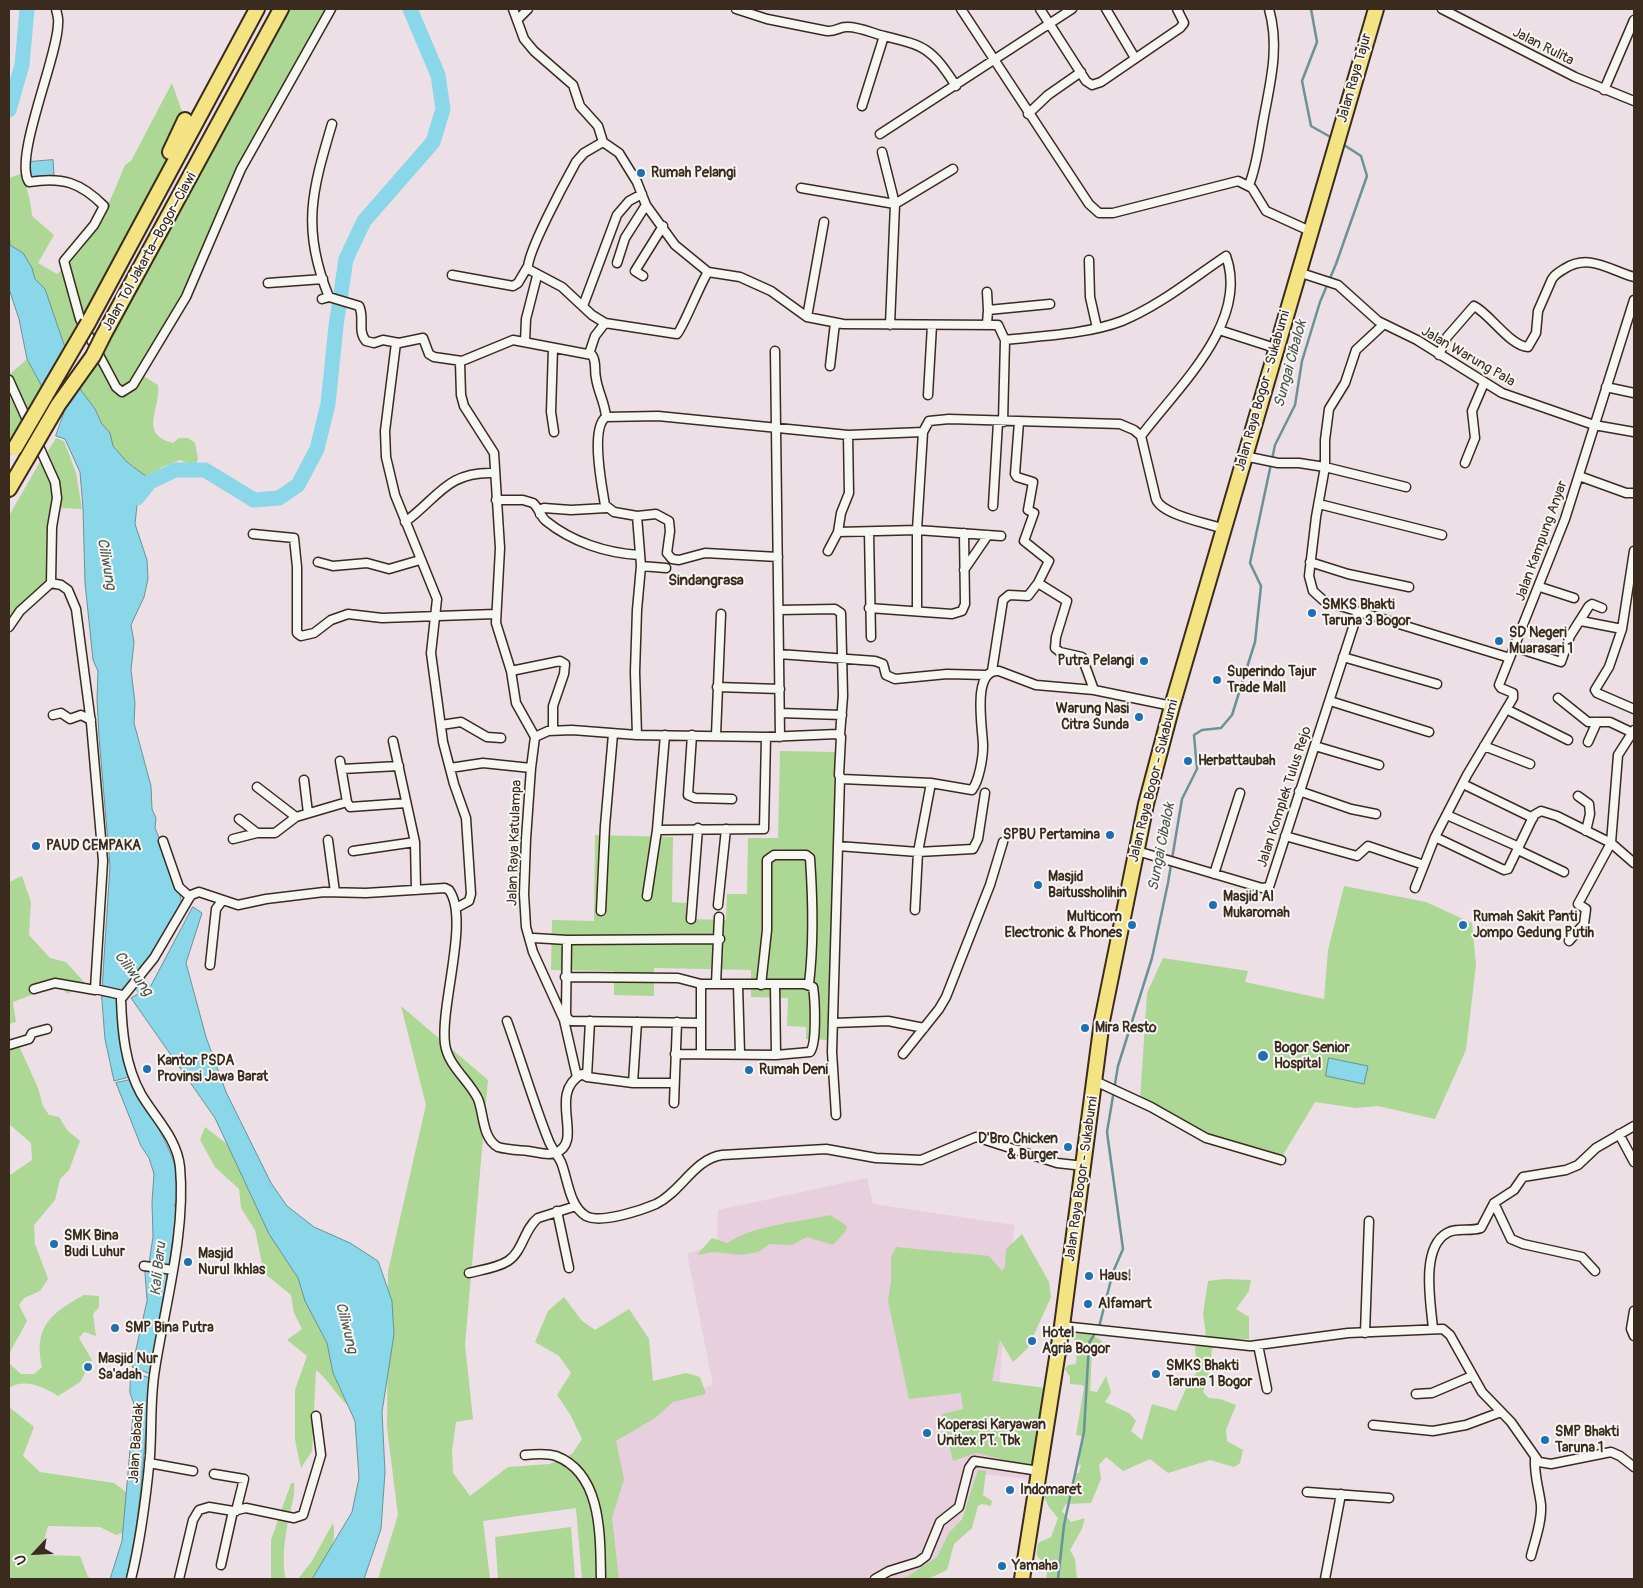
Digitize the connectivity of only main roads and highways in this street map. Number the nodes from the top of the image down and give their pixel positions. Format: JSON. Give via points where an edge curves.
{"nodes":[{"id":1,"x":257,"y":9,"type":"edge"},
{"id":2,"x":281,"y":9,"type":"edge"},
{"id":3,"x":1376,"y":9,"type":"edge"},
{"id":4,"x":185,"y":120,"type":"dead end"},
{"id":5,"x":1335,"y":147,"type":"joint"},
{"id":6,"x":125,"y":253,"type":"junction"},
{"id":7,"x":12,"y":453,"type":"edge"},
{"id":8,"x":9,"y":489,"type":"edge"},
{"id":9,"x":1022,"y":1579,"type":"edge"}],
"edges":[{"from":1,"to":6,"type":"highway","name":"Jalan Tol Jakarta–Bogor–Ciawi"},
{"from":2,"to":8,"type":"highway","name":"Jalan Tol Jakarta–Bogor–Ciawi","bridge":true,"via":[[93,356],[58,405]]},
{"from":3,"to":5,"type":"highway","name":"Jalan Raya Tajur"},
{"from":4,"to":6,"type":"highway","via":[[129,237]]},
{"from":5,"to":9,"type":"highway","name":"Jalan Raya Bogor - Sukabumi","via":[[1172,706],[1136,851],[1102,1021],[1062,1326]]},
{"from":6,"to":7,"type":"highway","name":"Jalan Tol Jakarta–Bogor–Ciawi","bridge":true}]}
